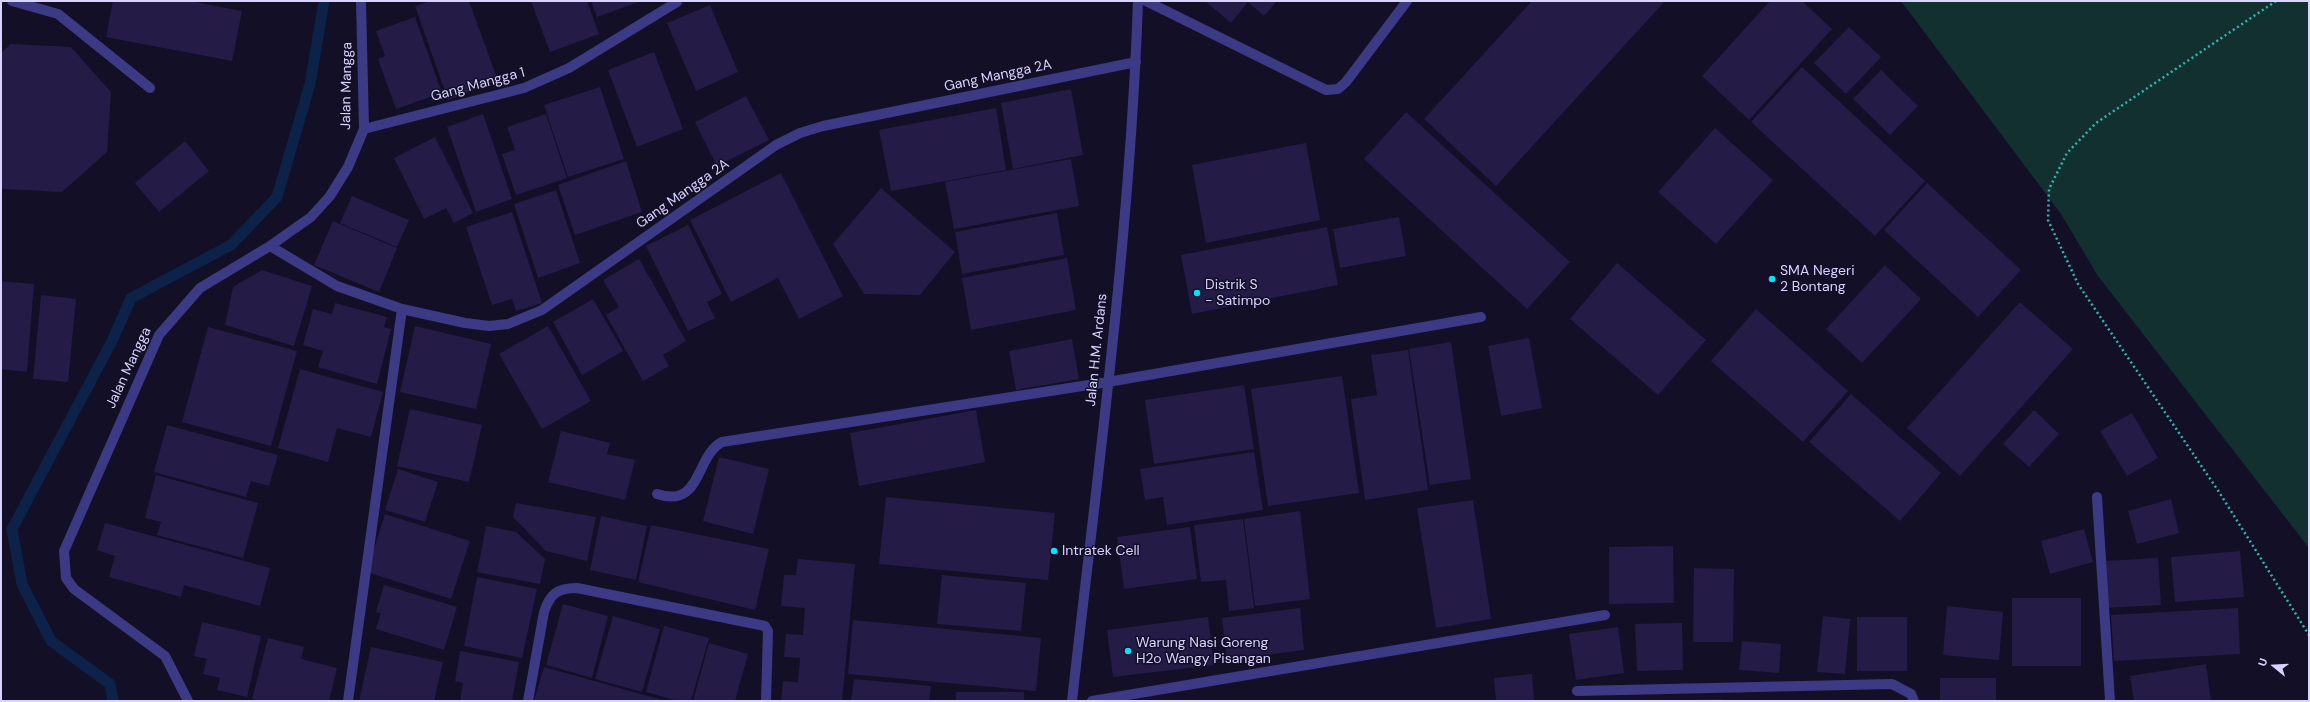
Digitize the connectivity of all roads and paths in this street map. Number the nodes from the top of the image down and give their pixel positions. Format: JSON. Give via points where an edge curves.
{"nodes":[{"id":1,"x":12,"y":1,"type":"edge"},
{"id":2,"x":361,"y":1,"type":"edge"},
{"id":3,"x":1138,"y":1,"type":"edge"},
{"id":4,"x":1146,"y":1,"type":"edge"},
{"id":5,"x":1407,"y":1,"type":"edge"},
{"id":6,"x":2276,"y":1,"type":"edge"},
{"id":7,"x":676,"y":2,"type":"dead end"},
{"id":8,"x":1136,"y":62,"type":"junction"},
{"id":9,"x":150,"y":88,"type":"dead end"},
{"id":10,"x":364,"y":129,"type":"junction"},
{"id":11,"x":270,"y":246,"type":"junction"},
{"id":12,"x":402,"y":309,"type":"junction"},
{"id":13,"x":1481,"y":317,"type":"dead end"},
{"id":14,"x":1108,"y":382,"type":"junction"},
{"id":15,"x":657,"y":494,"type":"dead end"},
{"id":16,"x":2097,"y":497,"type":"dead end"},
{"id":17,"x":1605,"y":615,"type":"dead end"},
{"id":18,"x":2309,"y":636,"type":"edge"},
{"id":19,"x":1577,"y":691,"type":"dead end"},
{"id":20,"x":188,"y":701,"type":"edge"},
{"id":21,"x":348,"y":701,"type":"edge"},
{"id":22,"x":528,"y":701,"type":"edge"},
{"id":23,"x":766,"y":701,"type":"edge"},
{"id":24,"x":1072,"y":701,"type":"edge"},
{"id":25,"x":1092,"y":701,"type":"edge"},
{"id":26,"x":1914,"y":701,"type":"edge"},
{"id":27,"x":2110,"y":701,"type":"edge"}],
"edges":[{"from":1,"to":9,"type":"street","via":[[58,14]]},
{"from":2,"to":10,"type":"street","name":"Jalan Mangga"},
{"from":3,"to":8,"type":"street","name":"Jalan H.M. Ardans"},
{"from":4,"to":5,"type":"street","via":[[1326,90],[1338,89],[1346,82]]},
{"from":6,"to":18,"type":"path","via":[[2096,123],[2067,153],[2049,189],[2048,220],[2078,284],[2219,492]]},
{"from":7,"to":10,"type":"street","name":"Gang Mangga 1","via":[[569,68],[524,88]]},
{"from":8,"to":12,"type":"street","name":"Gang Mangga 2A","via":[[823,126],[800,133],[776,146],[542,310],[526,318],[489,326]]},
{"from":8,"to":14,"type":"street","name":"Jalan H.M. Ardans","via":[[1128,181]]},
{"from":10,"to":11,"type":"street","name":"Jalan Mangga","via":[[348,167],[330,196],[312,216]]},
{"from":11,"to":12,"type":"street","name":"Gang Mangga 2A","via":[[337,286]]},
{"from":11,"to":20,"type":"street","name":"Jalan Mangga","via":[[200,288],[159,335],[64,551],[66,578],[74,589],[165,656]]},
{"from":12,"to":21,"type":"street"},
{"from":13,"to":14,"type":"street"},
{"from":14,"to":15,"type":"street","via":[[722,442],[710,452],[689,490],[677,496]]},
{"from":14,"to":24,"type":"street","name":"Jalan H.M. Ardans"},
{"from":16,"to":27,"type":"street"},
{"from":17,"to":25,"type":"street"},
{"from":19,"to":26,"type":"street","via":[[1892,684],[1911,694]]},
{"from":22,"to":23,"type":"street","via":[[548,599],[563,588],[577,588],[765,626],[768,631]]}]}
